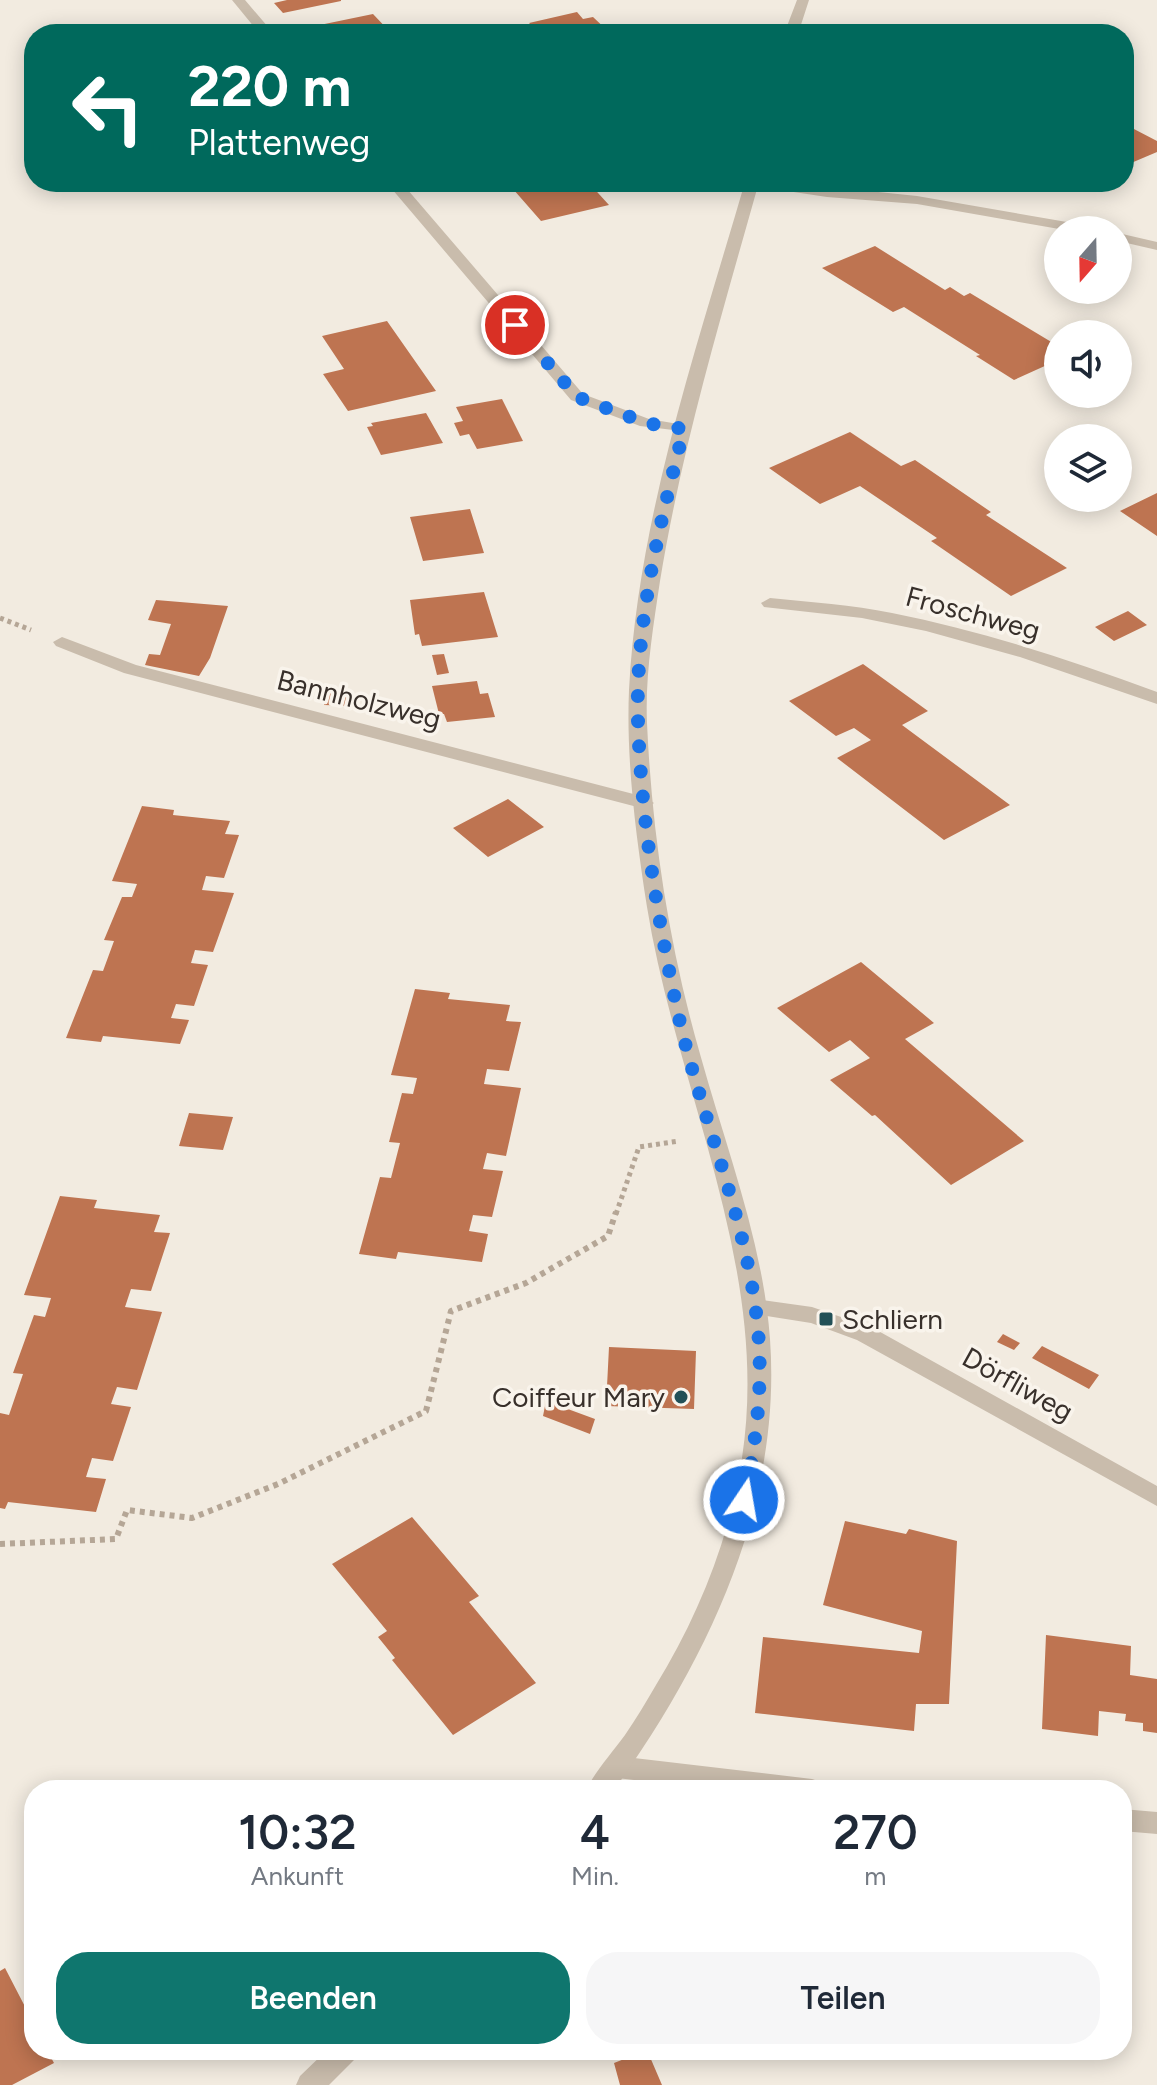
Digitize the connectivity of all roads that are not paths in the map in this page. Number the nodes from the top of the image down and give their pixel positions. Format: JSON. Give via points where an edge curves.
{"nodes":[{"id":1,"x":238,"y":0,"type":"edge"},
{"id":2,"x":803,"y":0,"type":"edge"},
{"id":3,"x":258,"y":24,"type":"edge"},
{"id":4,"x":795,"y":24,"type":"edge"},
{"id":5,"x":402,"y":192,"type":"edge"},
{"id":6,"x":750,"y":192,"type":"edge"},
{"id":7,"x":820,"y":192,"type":"edge"},
{"id":8,"x":1044,"y":222,"type":"edge"},
{"id":9,"x":1132,"y":240,"type":"edge"},
{"id":10,"x":1157,"y":246,"type":"edge"},
{"id":11,"x":684,"y":429,"type":"junction"},
{"id":12,"x":770,"y":603,"type":"dead end"},
{"id":13,"x":62,"y":642,"type":"dead end"},
{"id":14,"x":1157,"y":698,"type":"edge"},
{"id":15,"x":645,"y":803,"type":"junction"},
{"id":16,"x":755,"y":1307,"type":"junction"},
{"id":17,"x":1157,"y":1497,"type":"edge"},
{"id":18,"x":617,"y":1767,"type":"junction"},
{"id":19,"x":607,"y":1780,"type":"edge"},
{"id":20,"x":727,"y":1780,"type":"edge"},
{"id":21,"x":1132,"y":1821,"type":"edge"},
{"id":22,"x":1157,"y":1823,"type":"edge"},
{"id":23,"x":336,"y":2060,"type":"edge"},
{"id":24,"x":310,"y":2085,"type":"edge"}],
"edges":[{"from":1,"to":3,"type":"street"},
{"from":2,"to":4,"type":"street"},
{"from":5,"to":11,"type":"street","via":[[577,397],[646,423]]},
{"from":6,"to":11,"type":"street"},
{"from":7,"to":8,"type":"street","via":[[917,200]]},
{"from":9,"to":10,"type":"street"},
{"from":11,"to":15,"type":"street","via":[[658,530],[641,652],[638,720]]},
{"from":12,"to":14,"type":"street","name":"Froschweg","via":[[892,618],[1085,671]]},
{"from":13,"to":15,"type":"street","name":"Bannholzweg","via":[[130,669]]},
{"from":15,"to":16,"type":"street","via":[[655,895],[678,1012]]},
{"from":16,"to":17,"type":"street","name":"Dörfliweg","via":[[812,1315],[865,1334]]},
{"from":16,"to":18,"type":"street","via":[[760,1385],[756,1444],[738,1528],[707,1611],[655,1711]]},
{"from":18,"to":19,"type":"street"},
{"from":18,"to":20,"type":"street"},
{"from":21,"to":22,"type":"street"},
{"from":23,"to":24,"type":"street"}]}
